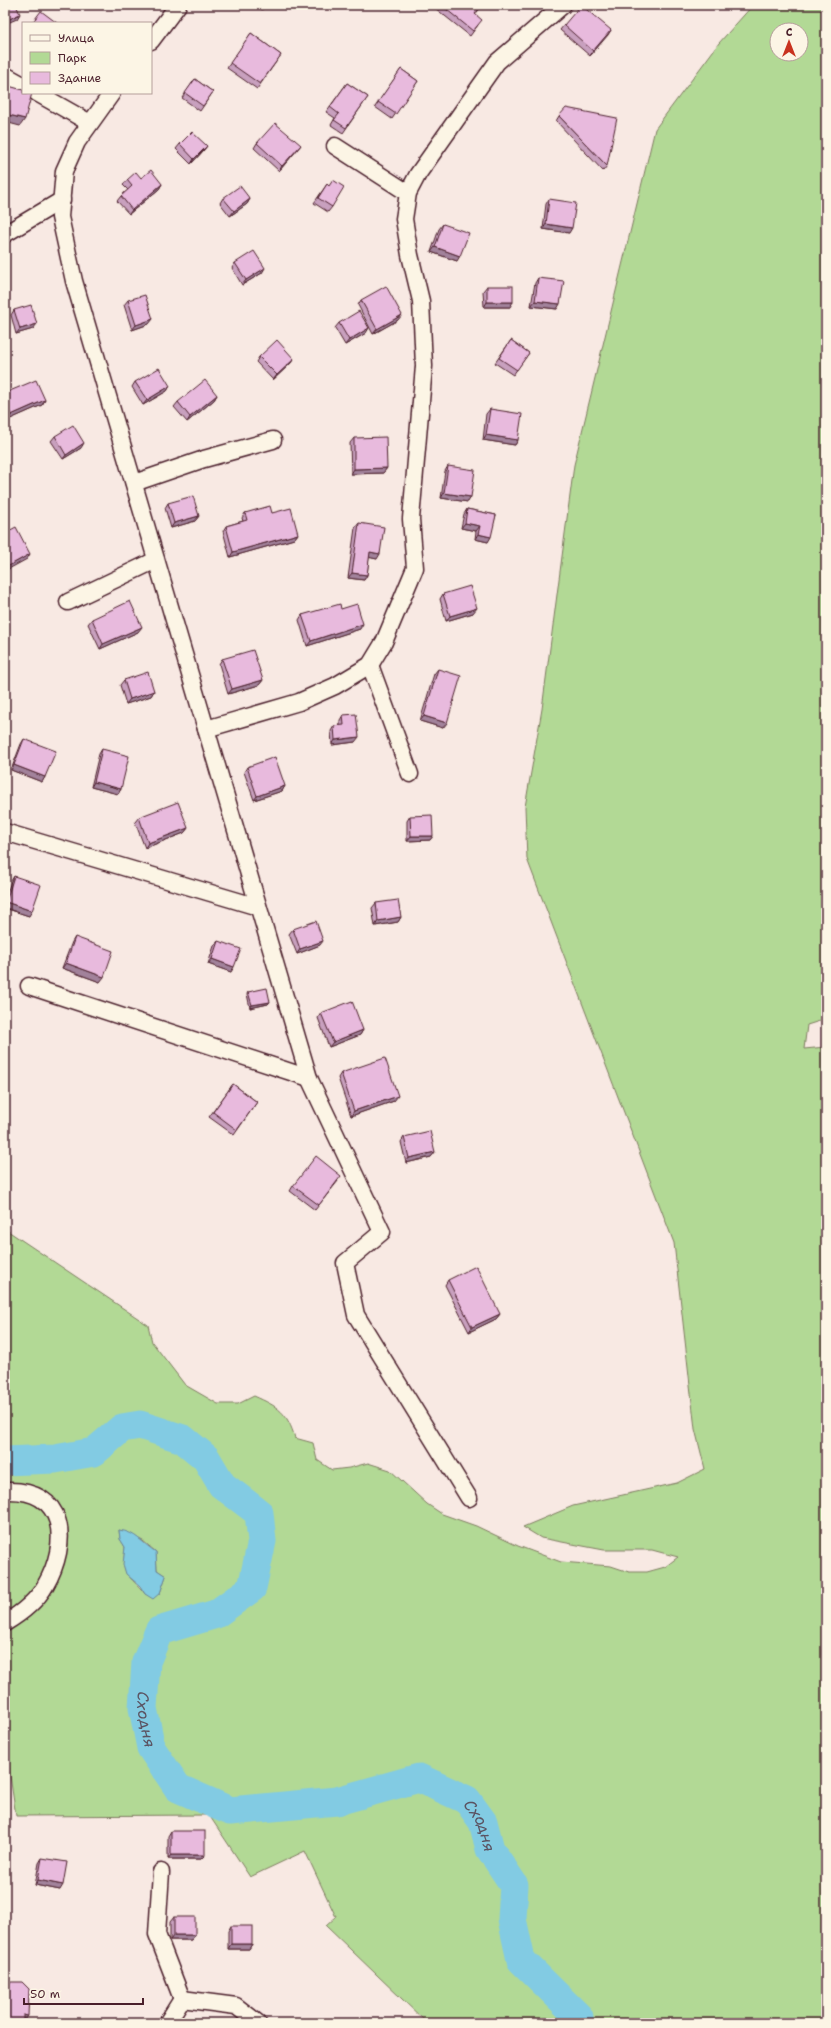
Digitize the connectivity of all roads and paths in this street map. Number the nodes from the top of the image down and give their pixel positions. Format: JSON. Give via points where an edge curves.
{"nodes":[{"id":1,"x":178,"y":5,"type":"edge"},
{"id":2,"x":563,"y":5,"type":"edge"},
{"id":3,"x":152,"y":40,"type":"edge"},
{"id":4,"x":5,"y":75,"type":"edge"},
{"id":5,"x":22,"y":84,"type":"edge"},
{"id":6,"x":39,"y":94,"type":"edge"},
{"id":7,"x":111,"y":94,"type":"edge"},
{"id":8,"x":90,"y":123,"type":"junction"},
{"id":9,"x":335,"y":146,"type":"dead end"},
{"id":10,"x":408,"y":193,"type":"junction"},
{"id":11,"x":62,"y":200,"type":"junction"},
{"id":12,"x":5,"y":234,"type":"edge"},
{"id":13,"x":273,"y":440,"type":"dead end"},
{"id":14,"x":134,"y":483,"type":"junction"},
{"id":15,"x":156,"y":560,"type":"junction"},
{"id":16,"x":68,"y":602,"type":"dead end"},
{"id":17,"x":370,"y":665,"type":"junction"},
{"id":18,"x":206,"y":729,"type":"junction"},
{"id":19,"x":410,"y":774,"type":"dead end"},
{"id":20,"x":5,"y":832,"type":"edge"},
{"id":21,"x":258,"y":906,"type":"junction"},
{"id":22,"x":29,"y":986,"type":"dead end"},
{"id":23,"x":309,"y":1078,"type":"junction"},
{"id":24,"x":5,"y":1491,"type":"edge"},
{"id":25,"x":469,"y":1498,"type":"dead end"},
{"id":26,"x":5,"y":1623,"type":"edge"},
{"id":27,"x":161,"y":1872,"type":"dead end"},
{"id":28,"x":182,"y":1999,"type":"junction"},
{"id":29,"x":166,"y":2023,"type":"edge"},
{"id":30,"x":258,"y":2023,"type":"edge"}],
"edges":[{"from":1,"to":3,"type":"street"},
{"from":2,"to":10,"type":"street","via":[[497,62],[418,174]]},
{"from":4,"to":5,"type":"street"},
{"from":6,"to":8,"type":"street"},
{"from":7,"to":8,"type":"street"},
{"from":8,"to":11,"type":"street","via":[[77,142],[64,171]]},
{"from":9,"to":10,"type":"street"},
{"from":10,"to":17,"type":"street","via":[[404,219],[422,301],[424,366],[411,519],[415,568],[384,642]]},
{"from":11,"to":12,"type":"street"},
{"from":11,"to":14,"type":"street","via":[[60,217],[74,281]]},
{"from":13,"to":14,"type":"street","via":[[204,459]]},
{"from":14,"to":15,"type":"street"},
{"from":15,"to":16,"type":"street"},
{"from":15,"to":18,"type":"street"},
{"from":17,"to":18,"type":"street","via":[[335,686],[299,702]]},
{"from":17,"to":19,"type":"street"},
{"from":18,"to":21,"type":"street"},
{"from":20,"to":21,"type":"street"},
{"from":21,"to":23,"type":"street"},
{"from":22,"to":23,"type":"street"},
{"from":23,"to":25,"type":"street","via":[[382,1232],[345,1263],[356,1315]]},
{"from":24,"to":26,"type":"street","via":[[31,1493],[47,1501],[57,1517],[61,1536],[56,1562],[45,1587],[25,1610]]},
{"from":27,"to":28,"type":"street","via":[[157,1934]]},
{"from":28,"to":29,"type":"street"},
{"from":28,"to":30,"type":"street","via":[[236,2006]]}]}
